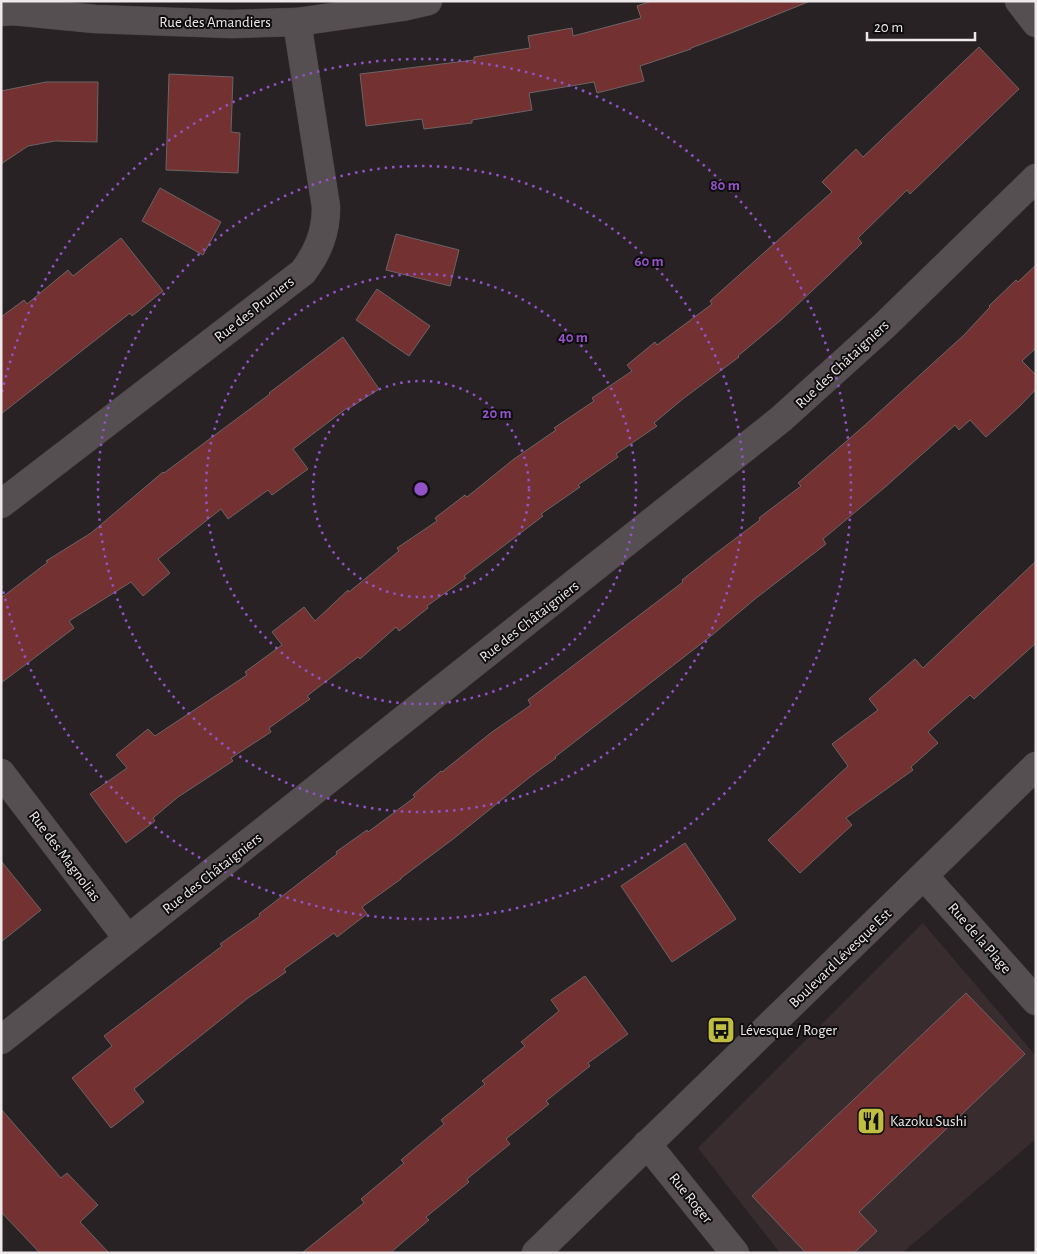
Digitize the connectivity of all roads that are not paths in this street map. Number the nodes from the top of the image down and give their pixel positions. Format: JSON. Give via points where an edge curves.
{"nodes":[{"id":1,"x":428,"y":1,"type":"edge"},
{"id":2,"x":1019,"y":1,"type":"edge"},
{"id":3,"x":1,"y":12,"type":"edge"},
{"id":4,"x":298,"y":22,"type":"junction"},
{"id":5,"x":1036,"y":23,"type":"edge"},
{"id":6,"x":1036,"y":178,"type":"edge"},
{"id":7,"x":1,"y":504,"type":"edge"},
{"id":8,"x":1036,"y":766,"type":"edge"},
{"id":9,"x":1,"y":773,"type":"edge"},
{"id":10,"x":924,"y":876,"type":"junction"},
{"id":11,"x":128,"y":940,"type":"junction"},
{"id":12,"x":1036,"y":1001,"type":"edge"},
{"id":13,"x":1,"y":1040,"type":"edge"},
{"id":14,"x":647,"y":1144,"type":"junction"},
{"id":15,"x":536,"y":1253,"type":"edge"},
{"id":16,"x":735,"y":1253,"type":"edge"}],
"edges":[{"from":1,"to":4,"type":"street","name":"Rue des Amandiers"},
{"from":2,"to":5,"type":"street"},
{"from":3,"to":4,"type":"street","name":"Rue des Amandiers","via":[[162,22]]},
{"from":4,"to":7,"type":"street","name":"Rue des Pruniers","via":[[326,208],[323,236],[311,261],[302,272]]},
{"from":6,"to":11,"type":"street","name":"Rue des Châtaigniers","via":[[885,325],[782,419]]},
{"from":8,"to":10,"type":"street","name":"Boulevard Lévesque Est"},
{"from":9,"to":11,"type":"street","name":"Rue des Magnolias"},
{"from":10,"to":12,"type":"street","name":"Rue de la Plage"},
{"from":10,"to":14,"type":"street","name":"Boulevard Lévesque Est"},
{"from":11,"to":13,"type":"street","name":"Rue des Châtaigniers"},
{"from":14,"to":15,"type":"street","name":"Boulevard Lévesque Est"},
{"from":14,"to":16,"type":"street","name":"Rue Roger"}]}
